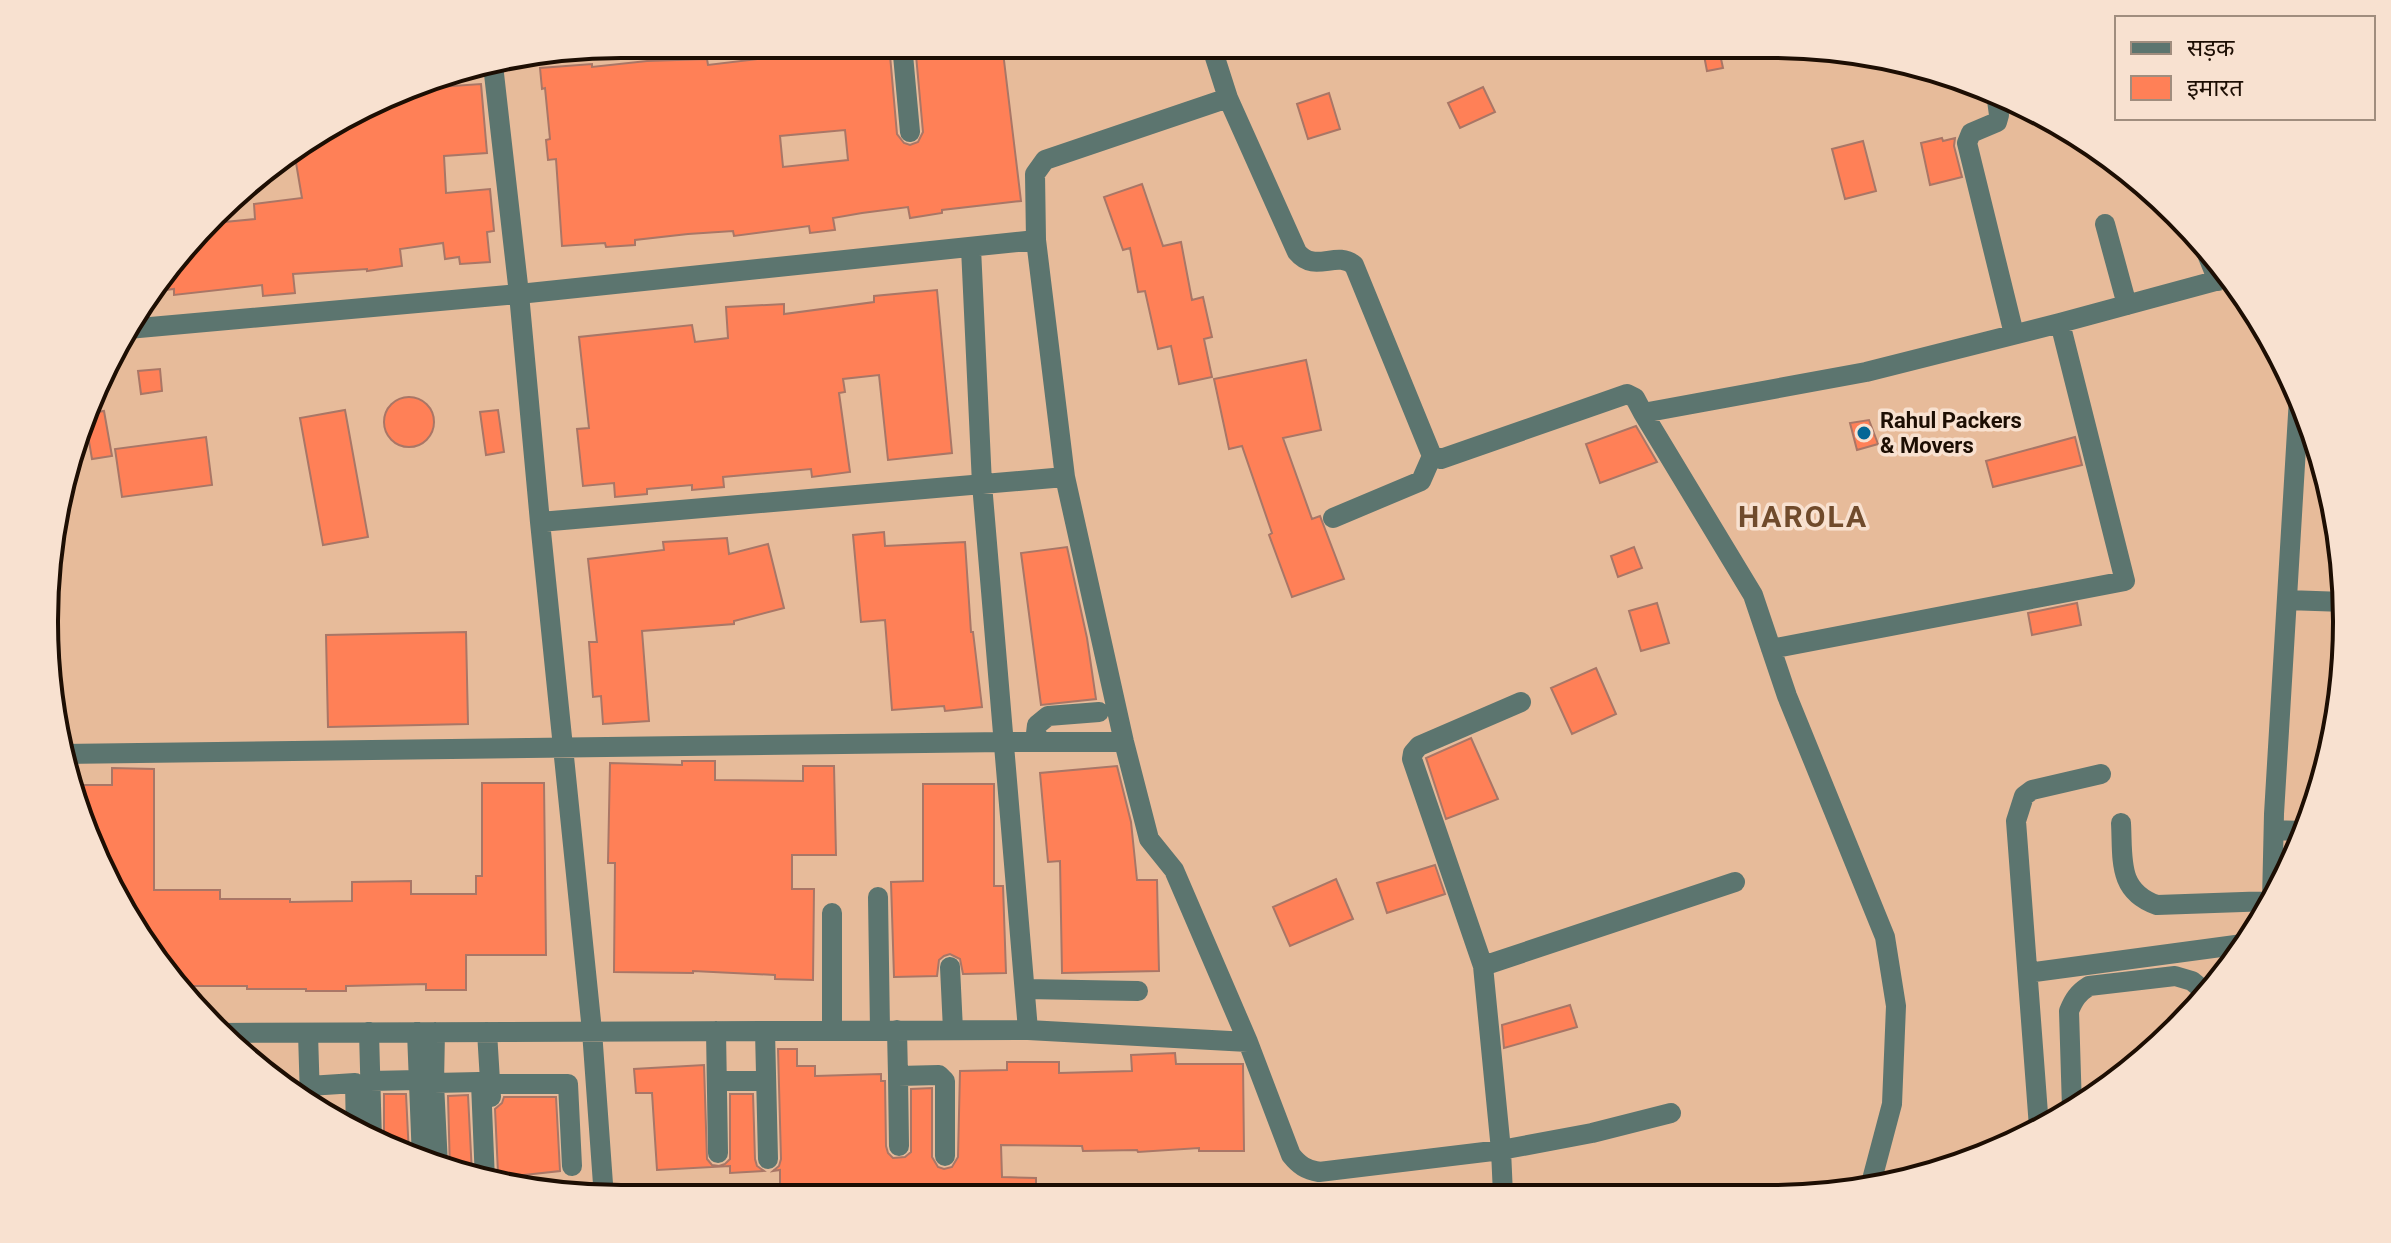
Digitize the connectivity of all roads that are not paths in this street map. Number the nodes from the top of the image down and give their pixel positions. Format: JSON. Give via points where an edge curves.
{"nodes":[{"id":1,"x":903,"y":58,"type":"edge"},
{"id":2,"x":1215,"y":58,"type":"edge"},
{"id":3,"x":494,"y":73,"type":"edge"},
{"id":4,"x":1228,"y":98,"type":"junction"},
{"id":5,"x":1998,"y":107,"type":"edge"},
{"id":6,"x":910,"y":132,"type":"dead end"},
{"id":7,"x":2105,"y":224,"type":"dead end"},
{"id":8,"x":1036,"y":240,"type":"junction"},
{"id":9,"x":971,"y":248,"type":"junction"},
{"id":10,"x":2219,"y":280,"type":"edge"},
{"id":11,"x":519,"y":294,"type":"junction"},
{"id":12,"x":2127,"y":305,"type":"junction"},
{"id":13,"x":2060,"y":323,"type":"junction"},
{"id":14,"x":141,"y":328,"type":"edge"},
{"id":15,"x":2014,"y":334,"type":"junction"},
{"id":16,"x":1643,"y":413,"type":"junction"},
{"id":17,"x":2297,"y":425,"type":"edge"},
{"id":18,"x":1432,"y":456,"type":"junction"},
{"id":19,"x":1065,"y":477,"type":"junction"},
{"id":20,"x":982,"y":484,"type":"junction"},
{"id":21,"x":1333,"y":518,"type":"dead end"},
{"id":22,"x":540,"y":522,"type":"junction"},
{"id":23,"x":2287,"y":600,"type":"junction"},
{"id":24,"x":2332,"y":602,"type":"edge"},
{"id":25,"x":1771,"y":649,"type":"junction"},
{"id":26,"x":1521,"y":702,"type":"dead end"},
{"id":27,"x":1099,"y":712,"type":"dead end"},
{"id":28,"x":1005,"y":742,"type":"junction"},
{"id":29,"x":1035,"y":742,"type":"junction"},
{"id":30,"x":1124,"y":742,"type":"junction"},
{"id":31,"x":563,"y":748,"type":"junction"},
{"id":32,"x":74,"y":754,"type":"edge"},
{"id":33,"x":2101,"y":774,"type":"dead end"},
{"id":34,"x":2121,"y":823,"type":"dead end"},
{"id":35,"x":2274,"y":830,"type":"junction"},
{"id":36,"x":2292,"y":831,"type":"edge"},
{"id":37,"x":2273,"y":875,"type":"edge"},
{"id":38,"x":1735,"y":882,"type":"dead end"},
{"id":39,"x":878,"y":897,"type":"dead end"},
{"id":40,"x":2259,"y":901,"type":"edge"},
{"id":41,"x":832,"y":913,"type":"dead end"},
{"id":42,"x":890,"y":929,"type":"dead end"},
{"id":43,"x":2231,"y":946,"type":"edge"},
{"id":44,"x":1011,"y":966,"type":"dead end"},
{"id":45,"x":1483,"y":966,"type":"junction"},
{"id":46,"x":950,"y":967,"type":"dead end"},
{"id":47,"x":2028,"y":973,"type":"junction"},
{"id":48,"x":2199,"y":986,"type":"edge"},
{"id":49,"x":1025,"y":989,"type":"junction"},
{"id":50,"x":1138,"y":991,"type":"dead end"},
{"id":51,"x":832,"y":1030,"type":"junction"},
{"id":52,"x":889,"y":1030,"type":"junction"},
{"id":53,"x":953,"y":1030,"type":"junction"},
{"id":54,"x":1022,"y":1030,"type":"junction"},
{"id":55,"x":592,"y":1031,"type":"junction"},
{"id":56,"x":716,"y":1031,"type":"junction"},
{"id":57,"x":765,"y":1031,"type":"junction"},
{"id":58,"x":369,"y":1032,"type":"junction"},
{"id":59,"x":426,"y":1032,"type":"junction"},
{"id":60,"x":487,"y":1032,"type":"junction"},
{"id":61,"x":237,"y":1033,"type":"edge"},
{"id":62,"x":308,"y":1033,"type":"junction"},
{"id":63,"x":1248,"y":1042,"type":"junction"},
{"id":64,"x":898,"y":1076,"type":"junction"},
{"id":65,"x":370,"y":1081,"type":"junction"},
{"id":66,"x":717,"y":1081,"type":"junction"},
{"id":67,"x":766,"y":1081,"type":"junction"},
{"id":68,"x":426,"y":1082,"type":"junction"},
{"id":69,"x":491,"y":1084,"type":"junction"},
{"id":70,"x":310,"y":1091,"type":"edge"},
{"id":71,"x":312,"y":1093,"type":"edge"},
{"id":72,"x":2072,"y":1097,"type":"edge"},
{"id":73,"x":1671,"y":1113,"type":"dead end"},
{"id":74,"x":2038,"y":1117,"type":"edge"},
{"id":75,"x":356,"y":1118,"type":"edge"},
{"id":76,"x":371,"y":1127,"type":"edge"},
{"id":77,"x":899,"y":1146,"type":"dead end"},
{"id":78,"x":423,"y":1148,"type":"edge"},
{"id":79,"x":1501,"y":1150,"type":"junction"},
{"id":80,"x":718,"y":1153,"type":"dead end"},
{"id":81,"x":436,"y":1154,"type":"edge"},
{"id":82,"x":945,"y":1156,"type":"dead end"},
{"id":83,"x":768,"y":1159,"type":"dead end"},
{"id":84,"x":572,"y":1166,"type":"dead end"},
{"id":85,"x":490,"y":1169,"type":"edge"},
{"id":86,"x":490,"y":1169,"type":"edge"},
{"id":87,"x":1873,"y":1175,"type":"edge"},
{"id":88,"x":603,"y":1184,"type":"edge"},
{"id":89,"x":1503,"y":1185,"type":"edge"}],
"edges":[{"from":1,"to":6,"type":"street"},
{"from":2,"to":4,"type":"street"},
{"from":3,"to":11,"type":"street"},
{"from":4,"to":8,"type":"street","via":[[1045,160],[1035,174]]},
{"from":4,"to":18,"type":"street","via":[[1297,252],[1314,263],[1345,260],[1354,265]]},
{"from":5,"to":15,"type":"street","via":[[1997,122],[1971,133],[1967,143]]},
{"from":7,"to":12,"type":"street"},
{"from":8,"to":9,"type":"street"},
{"from":8,"to":19,"type":"street"},
{"from":9,"to":11,"type":"street"},
{"from":9,"to":20,"type":"street"},
{"from":10,"to":12,"type":"street"},
{"from":11,"to":14,"type":"street"},
{"from":11,"to":22,"type":"street"},
{"from":12,"to":13,"type":"street"},
{"from":13,"to":15,"type":"street"},
{"from":13,"to":25,"type":"street","via":[[2125,581]]},
{"from":15,"to":16,"type":"street","via":[[1866,372]]},
{"from":16,"to":18,"type":"street","via":[[1627,394],[1441,459]]},
{"from":16,"to":25,"type":"street","via":[[1753,595]]},
{"from":17,"to":23,"type":"street"},
{"from":18,"to":21,"type":"street","via":[[1421,481]]},
{"from":19,"to":20,"type":"street"},
{"from":19,"to":30,"type":"street"},
{"from":20,"to":22,"type":"street"},
{"from":20,"to":28,"type":"street"},
{"from":22,"to":31,"type":"street"},
{"from":23,"to":24,"type":"street"},
{"from":23,"to":35,"type":"street"},
{"from":25,"to":87,"type":"street","via":[[1885,937],[1896,1006],[1892,1104]]},
{"from":26,"to":45,"type":"street","via":[[1419,746],[1412,759]]},
{"from":27,"to":29,"type":"street","via":[[1048,716],[1035,729]]},
{"from":28,"to":29,"type":"street"},
{"from":28,"to":31,"type":"street"},
{"from":28,"to":49,"type":"street"},
{"from":29,"to":30,"type":"street"},
{"from":30,"to":63,"type":"street","via":[[1149,839],[1172,867]]},
{"from":31,"to":32,"type":"street"},
{"from":31,"to":55,"type":"street"},
{"from":33,"to":47,"type":"street","via":[[2032,790],[2019,806]]},
{"from":34,"to":40,"type":"street","via":[[2123,863],[2136,896],[2157,905]]},
{"from":35,"to":36,"type":"street"},
{"from":35,"to":37,"type":"street"},
{"from":38,"to":45,"type":"street"},
{"from":39,"to":52,"type":"street"},
{"from":41,"to":51,"type":"street"},
{"from":42,"to":52,"type":"street"},
{"from":43,"to":47,"type":"street"},
{"from":44,"to":54,"type":"street"},
{"from":45,"to":79,"type":"street"},
{"from":46,"to":53,"type":"street"},
{"from":47,"to":74,"type":"street"},
{"from":48,"to":72,"type":"street","via":[[2175,976],[2089,986],[2080,992],[2069,1011]]},
{"from":49,"to":50,"type":"street"},
{"from":49,"to":54,"type":"street"},
{"from":51,"to":52,"type":"street"},
{"from":51,"to":57,"type":"street"},
{"from":52,"to":53,"type":"street"},
{"from":52,"to":64,"type":"street"},
{"from":53,"to":54,"type":"street"},
{"from":54,"to":63,"type":"street"},
{"from":55,"to":56,"type":"street"},
{"from":55,"to":60,"type":"street"},
{"from":55,"to":88,"type":"street"},
{"from":56,"to":57,"type":"street"},
{"from":56,"to":66,"type":"street"},
{"from":57,"to":67,"type":"street"},
{"from":58,"to":59,"type":"street"},
{"from":58,"to":62,"type":"street"},
{"from":58,"to":65,"type":"street"},
{"from":59,"to":60,"type":"street"},
{"from":59,"to":68,"type":"street"},
{"from":60,"to":69,"type":"street"},
{"from":61,"to":62,"type":"street"},
{"from":62,"to":70,"type":"street"},
{"from":63,"to":79,"type":"street","via":[[1291,1155],[1308,1170]]},
{"from":64,"to":77,"type":"street"},
{"from":64,"to":82,"type":"street","via":[[939,1075],[945,1081]]},
{"from":65,"to":68,"type":"street"},
{"from":65,"to":76,"type":"street"},
{"from":66,"to":67,"type":"street"},
{"from":66,"to":80,"type":"street"},
{"from":67,"to":83,"type":"street"},
{"from":68,"to":78,"type":"street"},
{"from":68,"to":81,"type":"street"},
{"from":68,"to":86,"type":"street","via":[[481,1083]]},
{"from":69,"to":84,"type":"street","via":[[568,1084]]},
{"from":69,"to":85,"type":"street"},
{"from":71,"to":75,"type":"street","via":[[355,1083]]},
{"from":73,"to":79,"type":"street"},
{"from":79,"to":89,"type":"street"}]}
